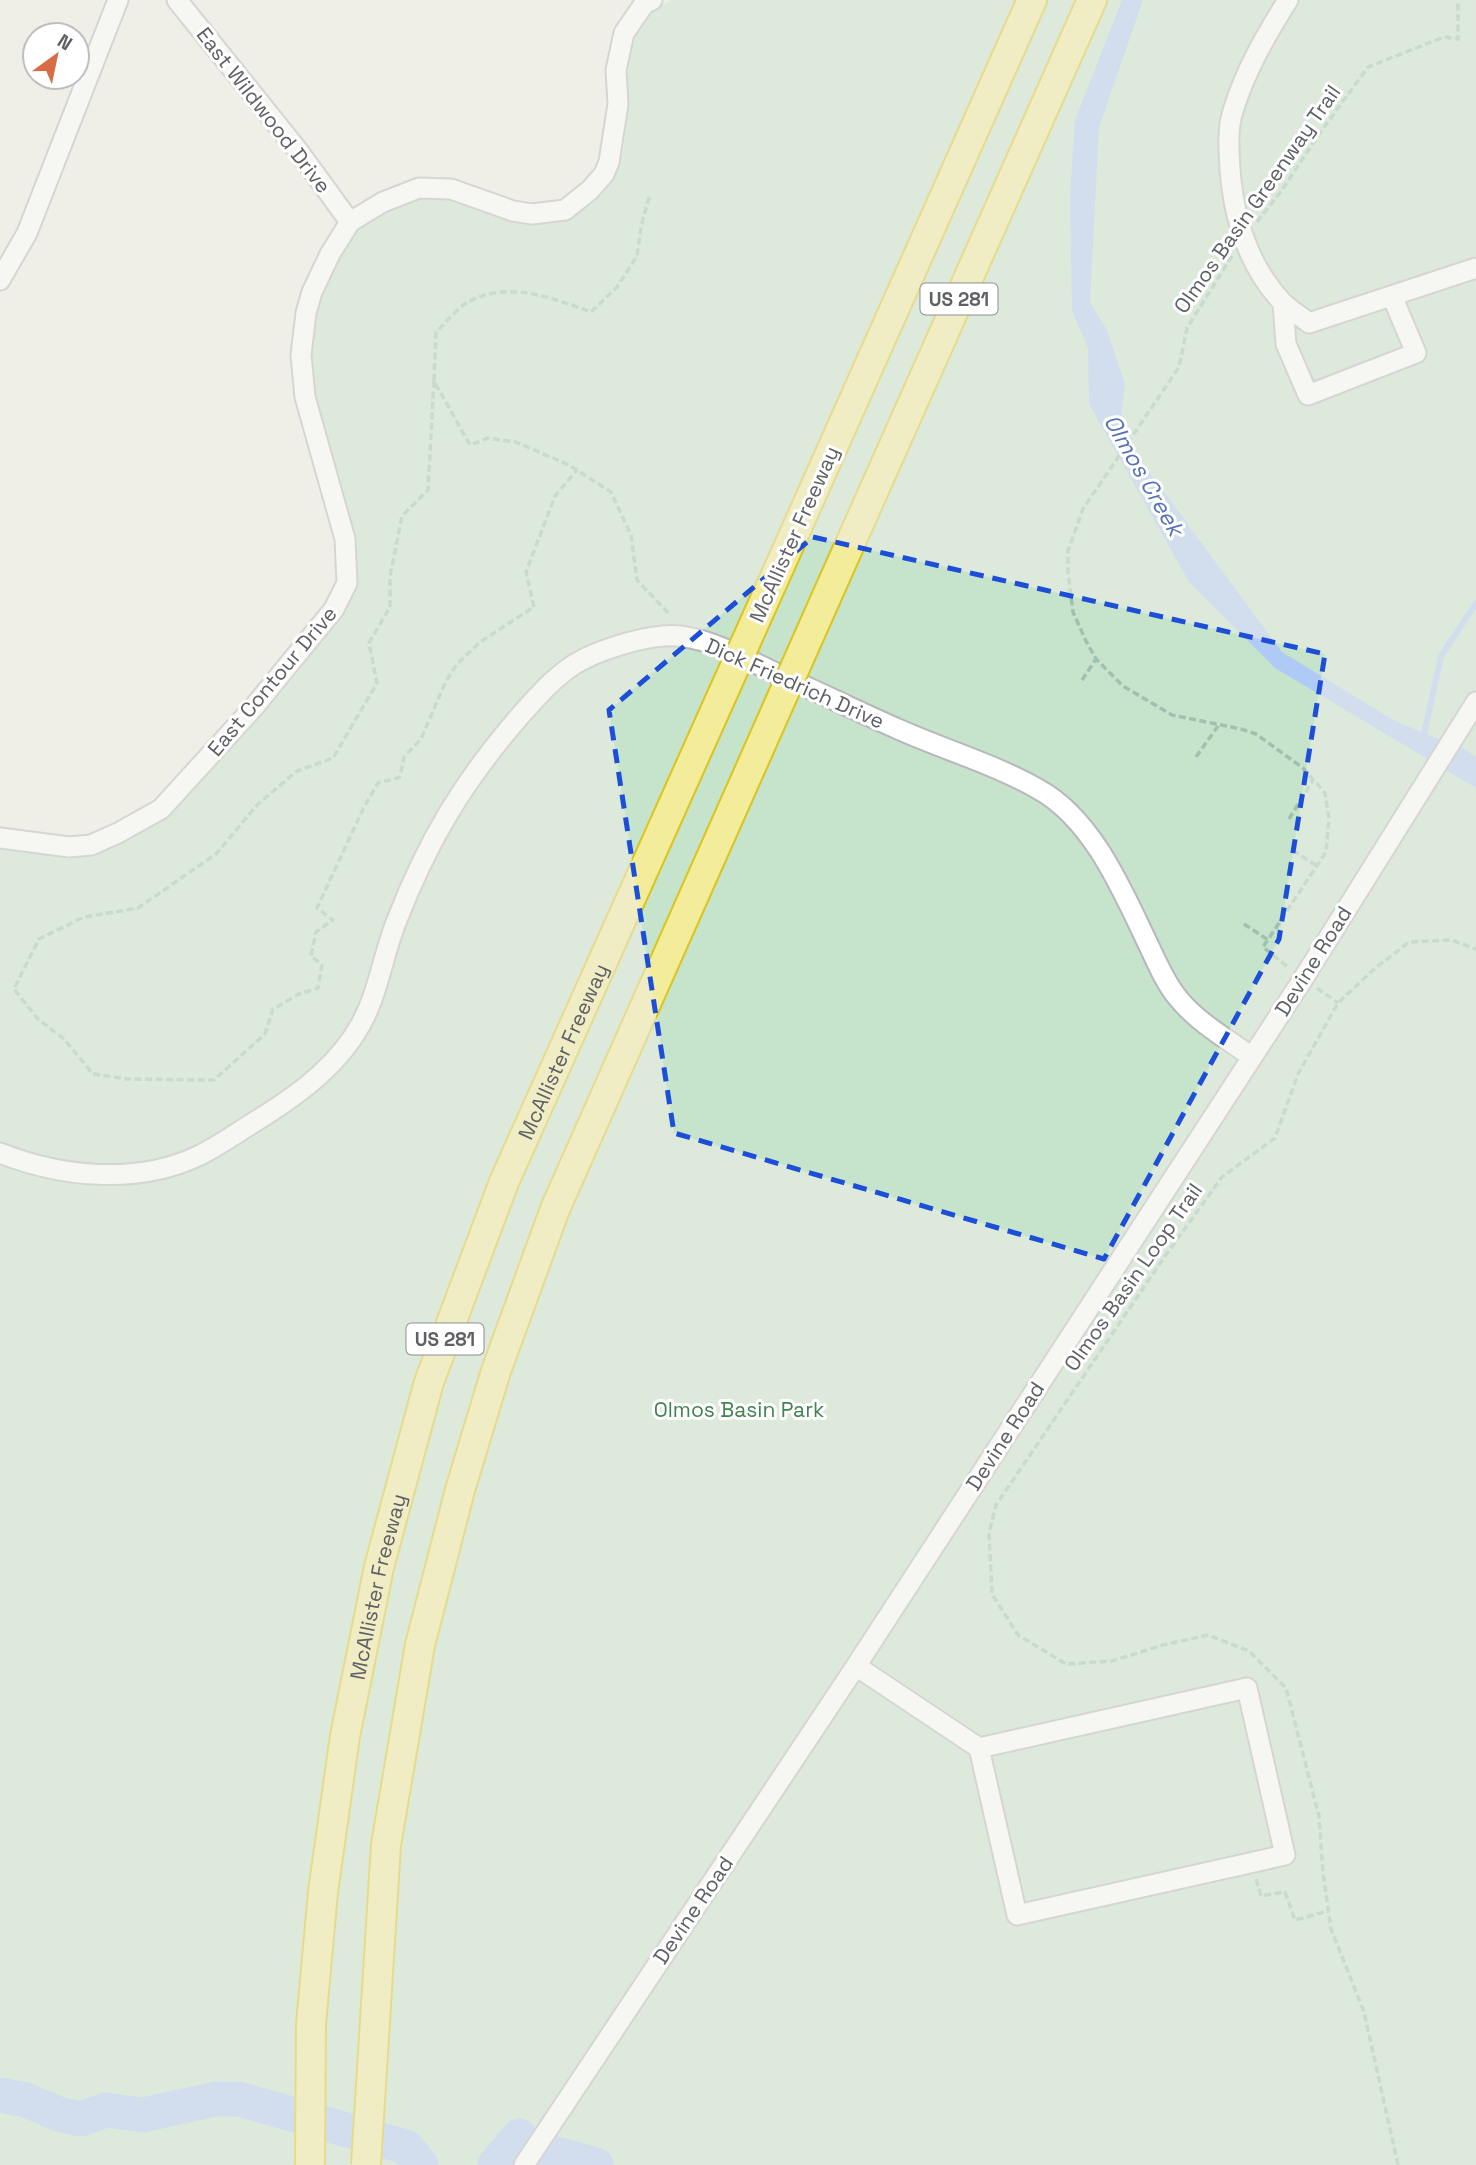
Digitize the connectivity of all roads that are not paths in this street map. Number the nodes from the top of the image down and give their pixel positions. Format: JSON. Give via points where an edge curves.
{"nodes":[{"id":1,"x":118,"y":0,"type":"edge"},
{"id":2,"x":177,"y":0,"type":"edge"},
{"id":3,"x":652,"y":0,"type":"edge"},
{"id":4,"x":1032,"y":0,"type":"edge"},
{"id":5,"x":1092,"y":0,"type":"edge"},
{"id":6,"x":1288,"y":0,"type":"edge"},
{"id":7,"x":350,"y":222,"type":"junction"},
{"id":8,"x":1476,"y":268,"type":"edge"},
{"id":9,"x":0,"y":280,"type":"edge"},
{"id":10,"x":1392,"y":296,"type":"junction"},
{"id":11,"x":1283,"y":303,"type":"junction"},
{"id":12,"x":1476,"y":702,"type":"edge"},
{"id":13,"x":0,"y":838,"type":"edge"},
{"id":14,"x":1251,"y":1056,"type":"junction"},
{"id":15,"x":0,"y":1153,"type":"edge"},
{"id":16,"x":856,"y":1666,"type":"junction"},
{"id":17,"x":979,"y":1748,"type":"junction"},
{"id":18,"x":310,"y":2165,"type":"edge"},
{"id":19,"x":366,"y":2165,"type":"edge"},
{"id":20,"x":524,"y":2165,"type":"edge"}],
"edges":[{"from":1,"to":9,"type":"street","via":[[27,233]]},
{"from":2,"to":7,"type":"street","name":"East Wildwood Drive"},
{"from":3,"to":7,"type":"street","name":"East Contour Drive","via":[[644,4],[624,33],[616,70],[618,104],[609,162],[590,190],[565,210],[532,214],[451,189],[419,188],[383,201]]},
{"from":4,"to":18,"type":"highway","name":"McAllister Freeway","number":"US 281","bridge":true,"via":[[504,1182],[429,1382],[379,1567],[345,1736],[310,2024]]},
{"from":5,"to":19,"type":"highway","number":"US 281","bridge":true,"via":[[555,1209],[496,1371],[420,1645],[386,1845]]},
{"from":6,"to":11,"type":"street","via":[[1255,55],[1232,114],[1229,150],[1237,220],[1250,258]]},
{"from":7,"to":13,"type":"street","name":"East Contour Drive","via":[[312,292],[301,355],[305,397],[345,539],[347,583],[334,609],[161,809],[91,845],[69,847]]},
{"from":8,"to":10,"type":"street"},
{"from":10,"to":11,"type":"street","via":[[1309,323]]},
{"from":10,"to":11,"type":"street","via":[[1416,353],[1308,395],[1286,344]]},
{"from":12,"to":14,"type":"street","name":"Devine Road"},
{"from":14,"to":15,"type":"street","name":"Dick Friedrich Drive","via":[[1178,998],[1089,835],[1053,798],[1001,770],[902,731],[707,641],[665,635],[580,661],[530,705],[482,760],[424,854],[360,1027],[316,1079],[197,1157],[168,1166],[88,1175]]},
{"from":14,"to":16,"type":"street","name":"Devine Road"},
{"from":16,"to":17,"type":"street"},
{"from":16,"to":20,"type":"street","name":"Devine Road"},
{"from":17,"to":17,"type":"street","via":[[1017,1915],[1285,1855],[1247,1688]]}]}
